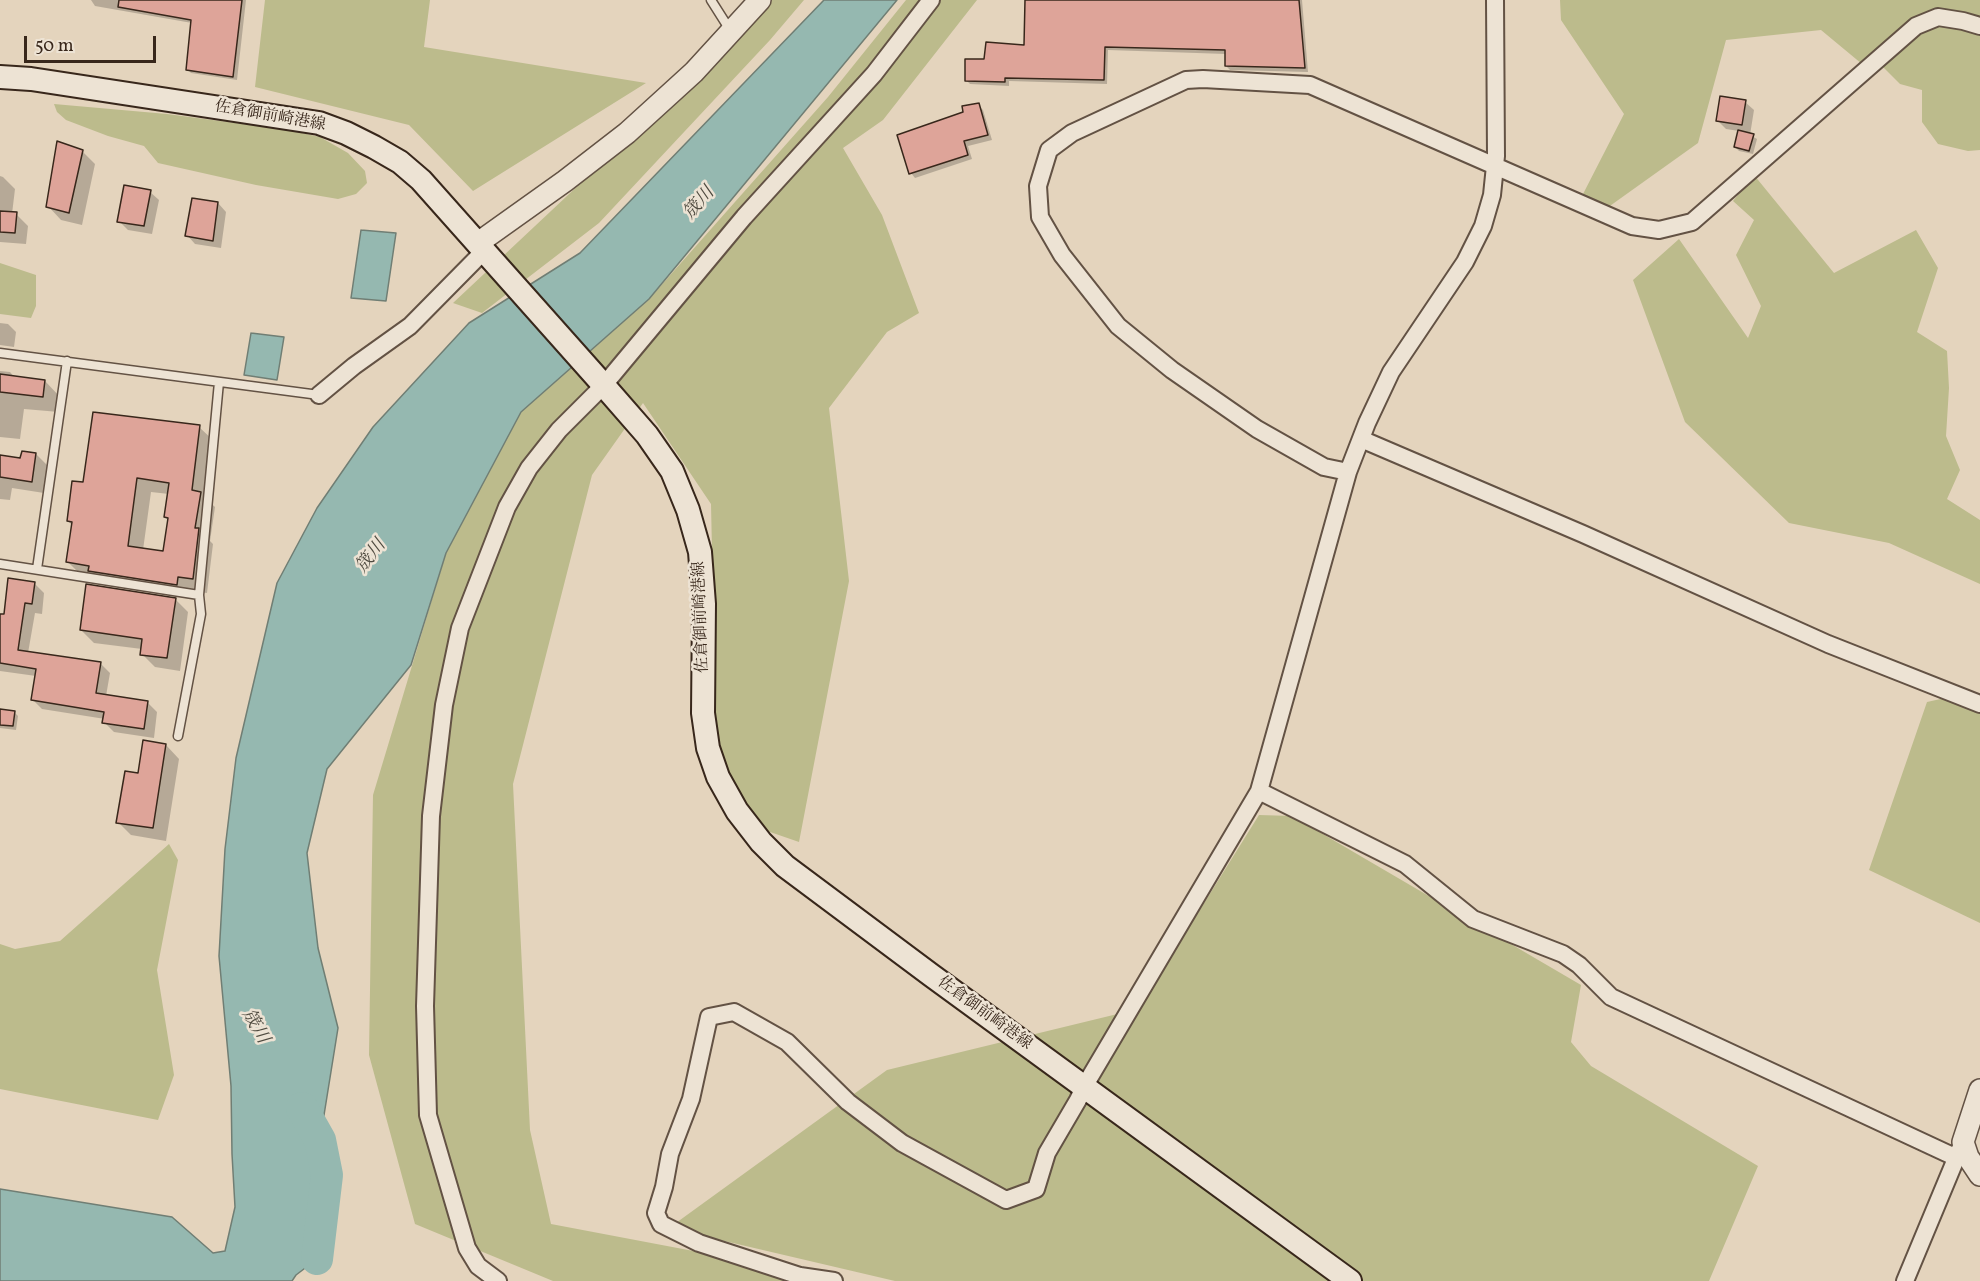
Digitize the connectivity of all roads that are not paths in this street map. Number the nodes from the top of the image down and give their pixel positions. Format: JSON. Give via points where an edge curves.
{"nodes":[{"id":1,"x":711,"y":0,"type":"edge"},
{"id":2,"x":760,"y":0,"type":"edge"},
{"id":3,"x":931,"y":0,"type":"edge"},
{"id":4,"x":1495,"y":0,"type":"edge"},
{"id":5,"x":1980,"y":26,"type":"edge"},
{"id":6,"x":732,"y":33,"type":"junction"},
{"id":7,"x":0,"y":77,"type":"edge"},
{"id":8,"x":1495,"y":167,"type":"junction"},
{"id":9,"x":481,"y":247,"type":"junction"},
{"id":10,"x":0,"y":353,"type":"edge"},
{"id":11,"x":67,"y":362,"type":"junction"},
{"id":12,"x":219,"y":382,"type":"junction"},
{"id":13,"x":601,"y":382,"type":"junction"},
{"id":14,"x":319,"y":395,"type":"joint"},
{"id":15,"x":1361,"y":438,"type":"junction"},
{"id":16,"x":1348,"y":472,"type":"junction"},
{"id":17,"x":0,"y":564,"type":"edge"},
{"id":18,"x":37,"y":569,"type":"junction"},
{"id":19,"x":199,"y":595,"type":"junction"},
{"id":20,"x":1980,"y":704,"type":"edge"},
{"id":21,"x":178,"y":736,"type":"dead end"},
{"id":22,"x":1259,"y":791,"type":"junction"},
{"id":23,"x":1084,"y":1087,"type":"junction"},
{"id":24,"x":1980,"y":1090,"type":"edge"},
{"id":25,"x":1960,"y":1150,"type":"junction"},
{"id":26,"x":1980,"y":1175,"type":"edge"},
{"id":27,"x":498,"y":1281,"type":"edge"},
{"id":28,"x":834,"y":1281,"type":"edge"},
{"id":29,"x":1350,"y":1281,"type":"edge"},
{"id":30,"x":1905,"y":1281,"type":"edge"}],
"edges":[{"from":1,"to":6,"type":"lane"},
{"from":2,"to":6,"type":"street"},
{"from":3,"to":13,"type":"street","via":[[874,74]]},
{"from":4,"to":8,"type":"street"},
{"from":5,"to":8,"type":"street","via":[[1938,17],[1916,26],[1692,222],[1659,230],[1632,226]]},
{"from":6,"to":9,"type":"street","via":[[627,133]]},
{"from":7,"to":9,"type":"main road","name":"佐倉御前崎港線","via":[[319,123],[400,162]]},
{"from":8,"to":15,"type":"street","via":[[1483,226],[1465,262],[1391,372]]},
{"from":8,"to":16,"type":"street","via":[[1310,85],[1203,79],[1185,81],[1072,133],[1049,150],[1038,186],[1040,217],[1062,255],[1118,326],[1172,370],[1257,429],[1324,467]]},
{"from":9,"to":13,"type":"main road","name":"佐倉御前崎港線"},
{"from":9,"to":14,"type":"street","via":[[410,326]]},
{"from":10,"to":11,"type":"lane"},
{"from":11,"to":12,"type":"lane"},
{"from":11,"to":18,"type":"lane"},
{"from":12,"to":14,"type":"lane"},
{"from":12,"to":19,"type":"lane"},
{"from":13,"to":23,"type":"main road","name":"佐倉御前崎港線","via":[[666,462],[688,510],[700,552],[704,603],[703,713],[708,748],[718,777],[737,811],[785,866]]},
{"from":13,"to":27,"type":"street","via":[[529,468],[507,507],[460,628],[444,705],[431,816],[425,1006],[428,1115],[468,1248],[478,1266]]},
{"from":15,"to":16,"type":"street"},
{"from":15,"to":20,"type":"street","via":[[1828,644]]},
{"from":16,"to":22,"type":"street"},
{"from":17,"to":18,"type":"lane"},
{"from":18,"to":19,"type":"lane"},
{"from":19,"to":21,"type":"lane","via":[[201,614]]},
{"from":22,"to":23,"type":"street"},
{"from":22,"to":25,"type":"street","via":[[1405,864],[1473,919],[1563,954],[1611,997]]},
{"from":23,"to":28,"type":"street","via":[[1047,1153],[1036,1189],[1006,1200],[902,1143],[848,1102],[787,1042],[734,1012],[709,1017],[691,1098],[670,1154],[656,1213],[661,1224],[699,1243],[800,1276]]},
{"from":23,"to":29,"type":"main road","name":"佐倉御前崎港線"},
{"from":24,"to":25,"type":"street"},
{"from":25,"to":26,"type":"street"},
{"from":25,"to":30,"type":"street"}]}
